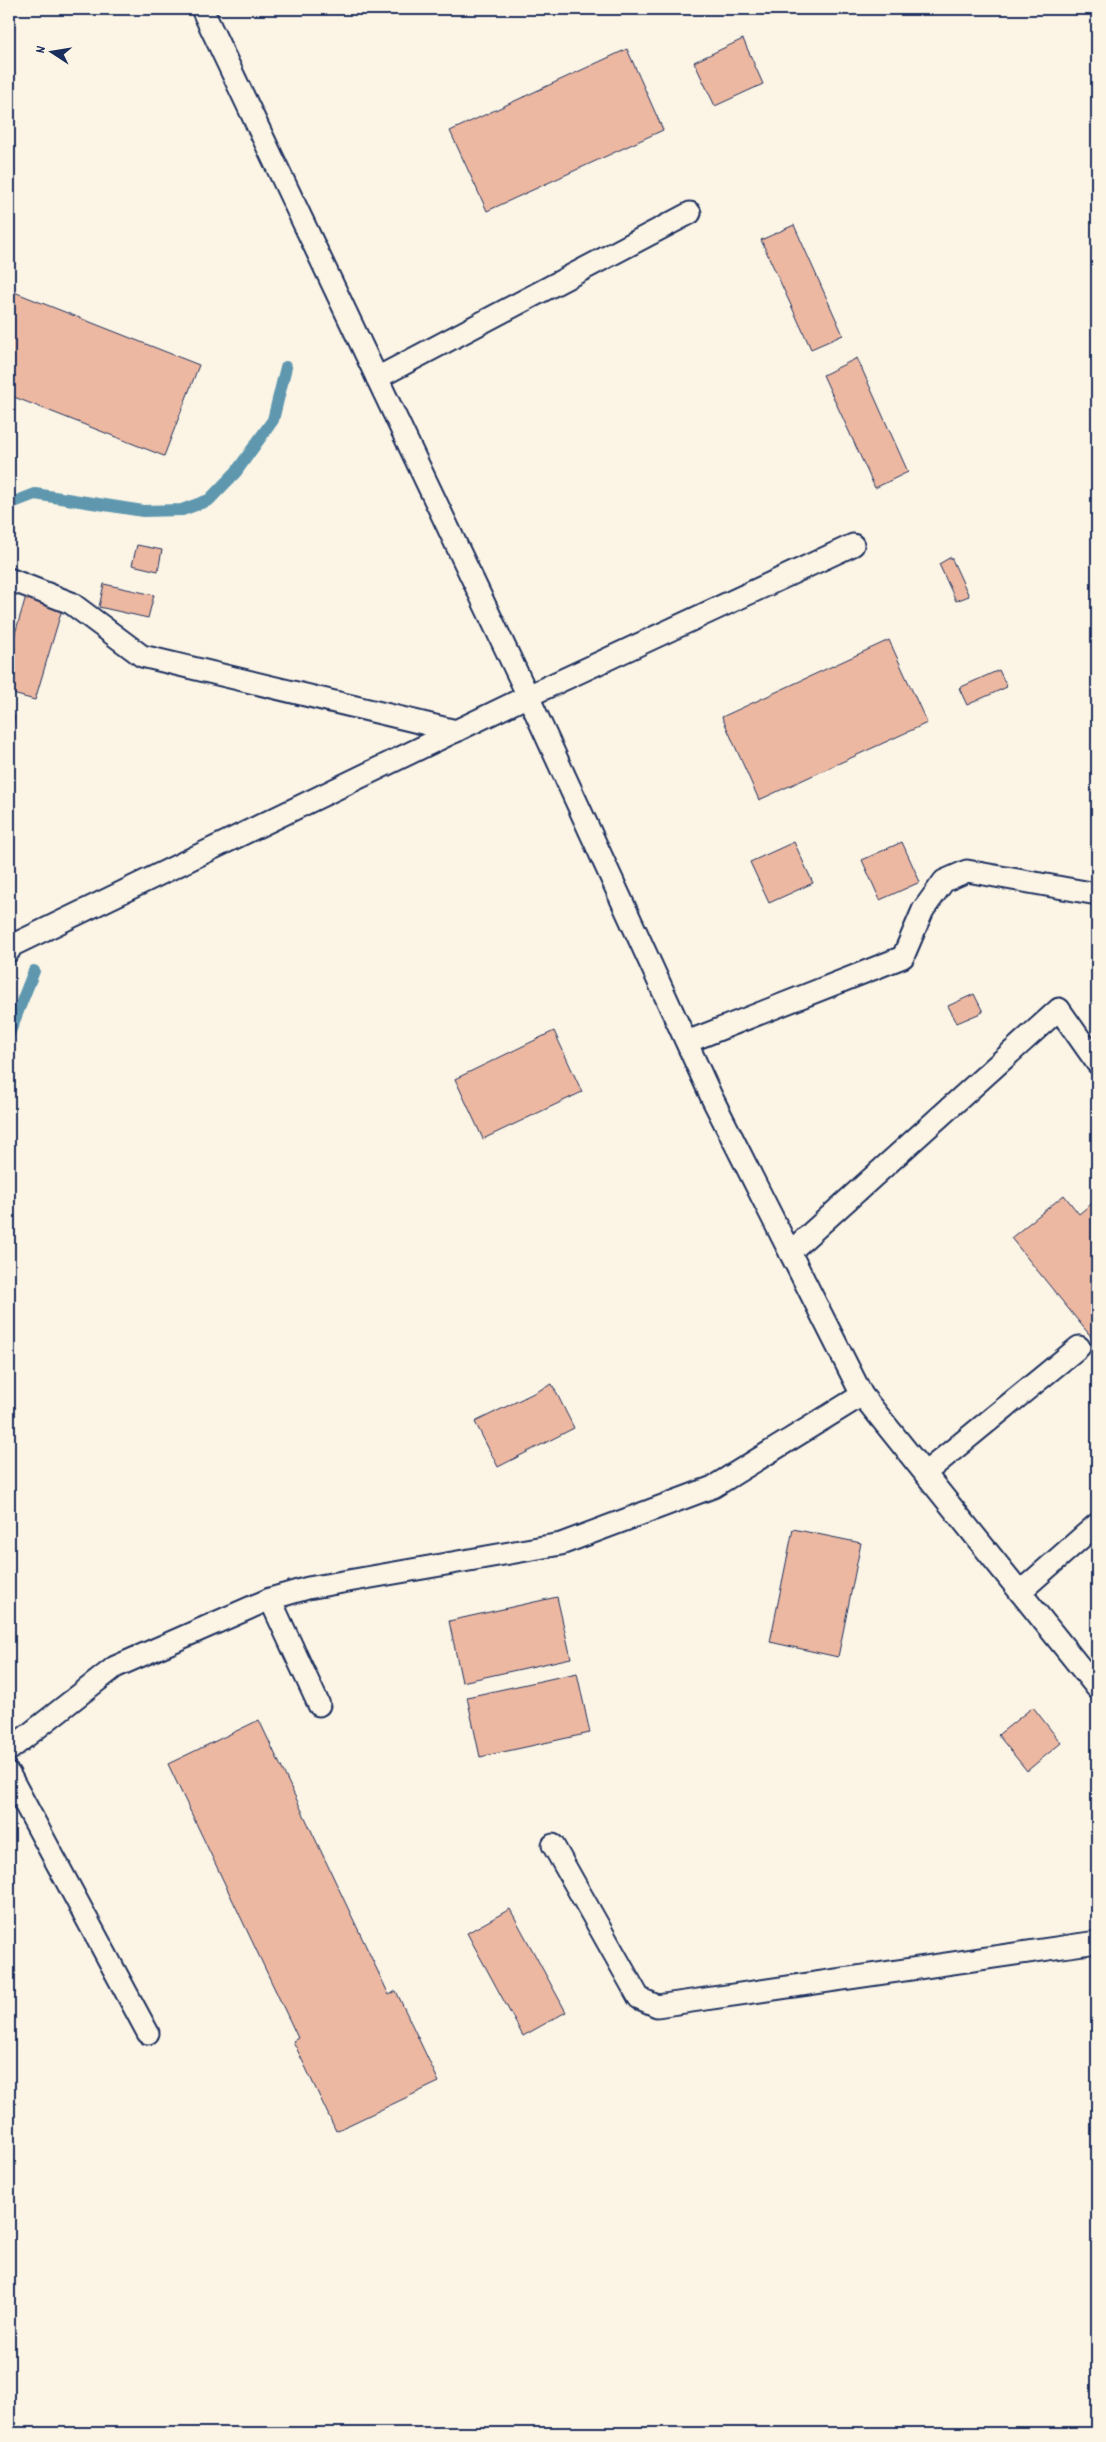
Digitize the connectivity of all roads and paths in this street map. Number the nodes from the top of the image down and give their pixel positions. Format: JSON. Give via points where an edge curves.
{"nodes":[{"id":1,"x":202,"y":9,"type":"edge"},
{"id":2,"x":690,"y":213,"type":"dead end"},
{"id":3,"x":377,"y":378,"type":"junction"},
{"id":4,"x":852,"y":545,"type":"dead end"},
{"id":5,"x":9,"y":579,"type":"edge"},
{"id":6,"x":528,"y":696,"type":"junction"},
{"id":7,"x":456,"y":731,"type":"junction"},
{"id":8,"x":1097,"y":894,"type":"edge"},
{"id":9,"x":9,"y":951,"type":"edge"},
{"id":10,"x":687,"y":1042,"type":"junction"},
{"id":11,"x":1097,"y":1063,"type":"edge"},
{"id":12,"x":790,"y":1252,"type":"junction"},
{"id":13,"x":1079,"y":1348,"type":"dead end"},
{"id":14,"x":862,"y":1395,"type":"junction"},
{"id":15,"x":925,"y":1473,"type":"junction"},
{"id":16,"x":1097,"y":1524,"type":"edge"},
{"id":17,"x":1020,"y":1592,"type":"junction"},
{"id":18,"x":270,"y":1599,"type":"junction"},
{"id":19,"x":1097,"y":1688,"type":"edge"},
{"id":20,"x":319,"y":1705,"type":"dead end"},
{"id":21,"x":9,"y":1750,"type":"edge"},
{"id":22,"x":9,"y":1774,"type":"edge"},
{"id":23,"x":553,"y":1845,"type":"dead end"},
{"id":24,"x":1097,"y":1942,"type":"edge"},
{"id":25,"x":148,"y":2033,"type":"dead end"}],
"edges":[{"from":1,"to":3,"type":"lane"},
{"from":2,"to":3,"type":"lane"},
{"from":3,"to":6,"type":"lane"},
{"from":4,"to":6,"type":"lane"},
{"from":5,"to":7,"type":"lane","via":[[71,603],[142,656]]},
{"from":6,"to":7,"type":"lane"},
{"from":6,"to":10,"type":"lane"},
{"from":7,"to":9,"type":"lane","via":[[11,946]]},
{"from":8,"to":10,"type":"lane","via":[[967,871],[944,881],[923,910],[903,957]]},
{"from":10,"to":12,"type":"lane"},
{"from":11,"to":12,"type":"lane","via":[[1059,1009]]},
{"from":12,"to":14,"type":"lane"},
{"from":13,"to":15,"type":"lane"},
{"from":14,"to":15,"type":"lane"},
{"from":14,"to":18,"type":"lane","via":[[713,1487],[561,1544],[308,1588]]},
{"from":15,"to":17,"type":"lane"},
{"from":16,"to":17,"type":"lane"},
{"from":17,"to":19,"type":"lane"},
{"from":18,"to":20,"type":"lane"},
{"from":18,"to":21,"type":"lane","via":[[115,1667]]},
{"from":22,"to":25,"type":"lane"},
{"from":23,"to":24,"type":"lane","via":[[639,1998],[657,2006]]}]}
